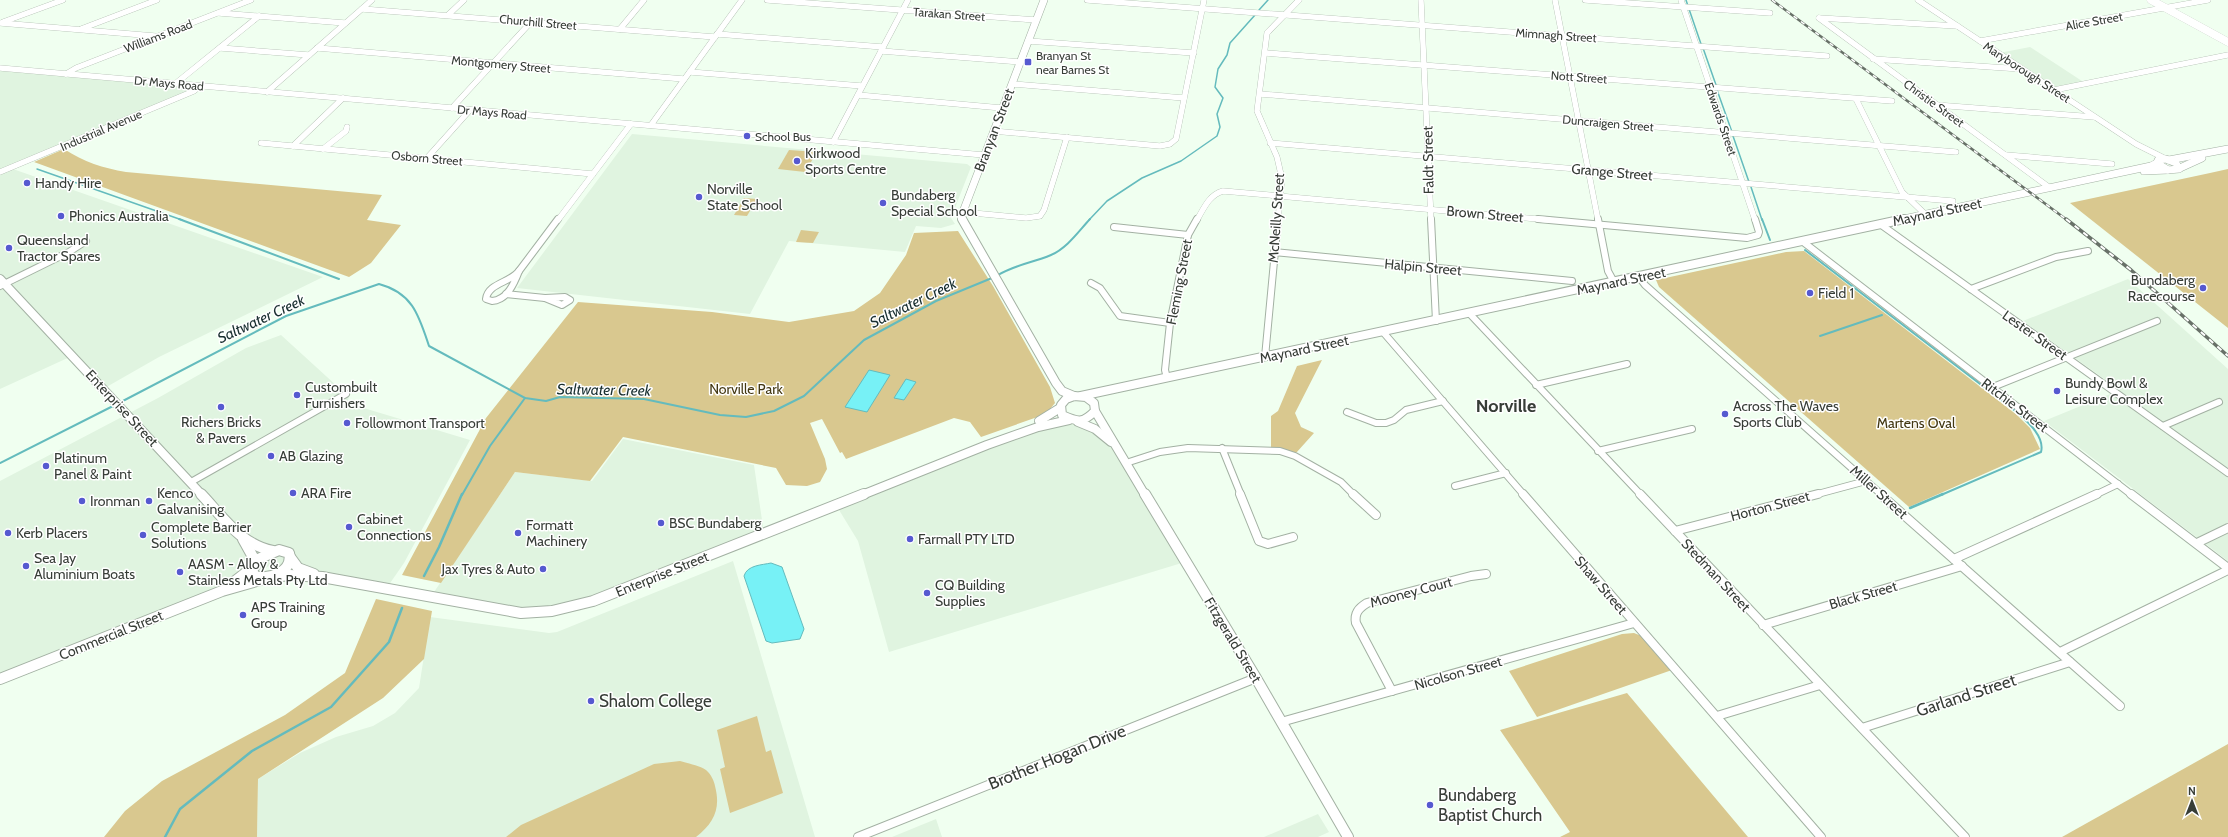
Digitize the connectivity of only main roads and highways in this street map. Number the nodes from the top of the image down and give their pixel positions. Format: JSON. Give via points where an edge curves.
{"nodes":[{"id":1,"x":2151,"y":0,"type":"edge"},
{"id":2,"x":2228,"y":40,"type":"edge"}],
"edges":[{"from":1,"to":2,"type":"main road"}]}
